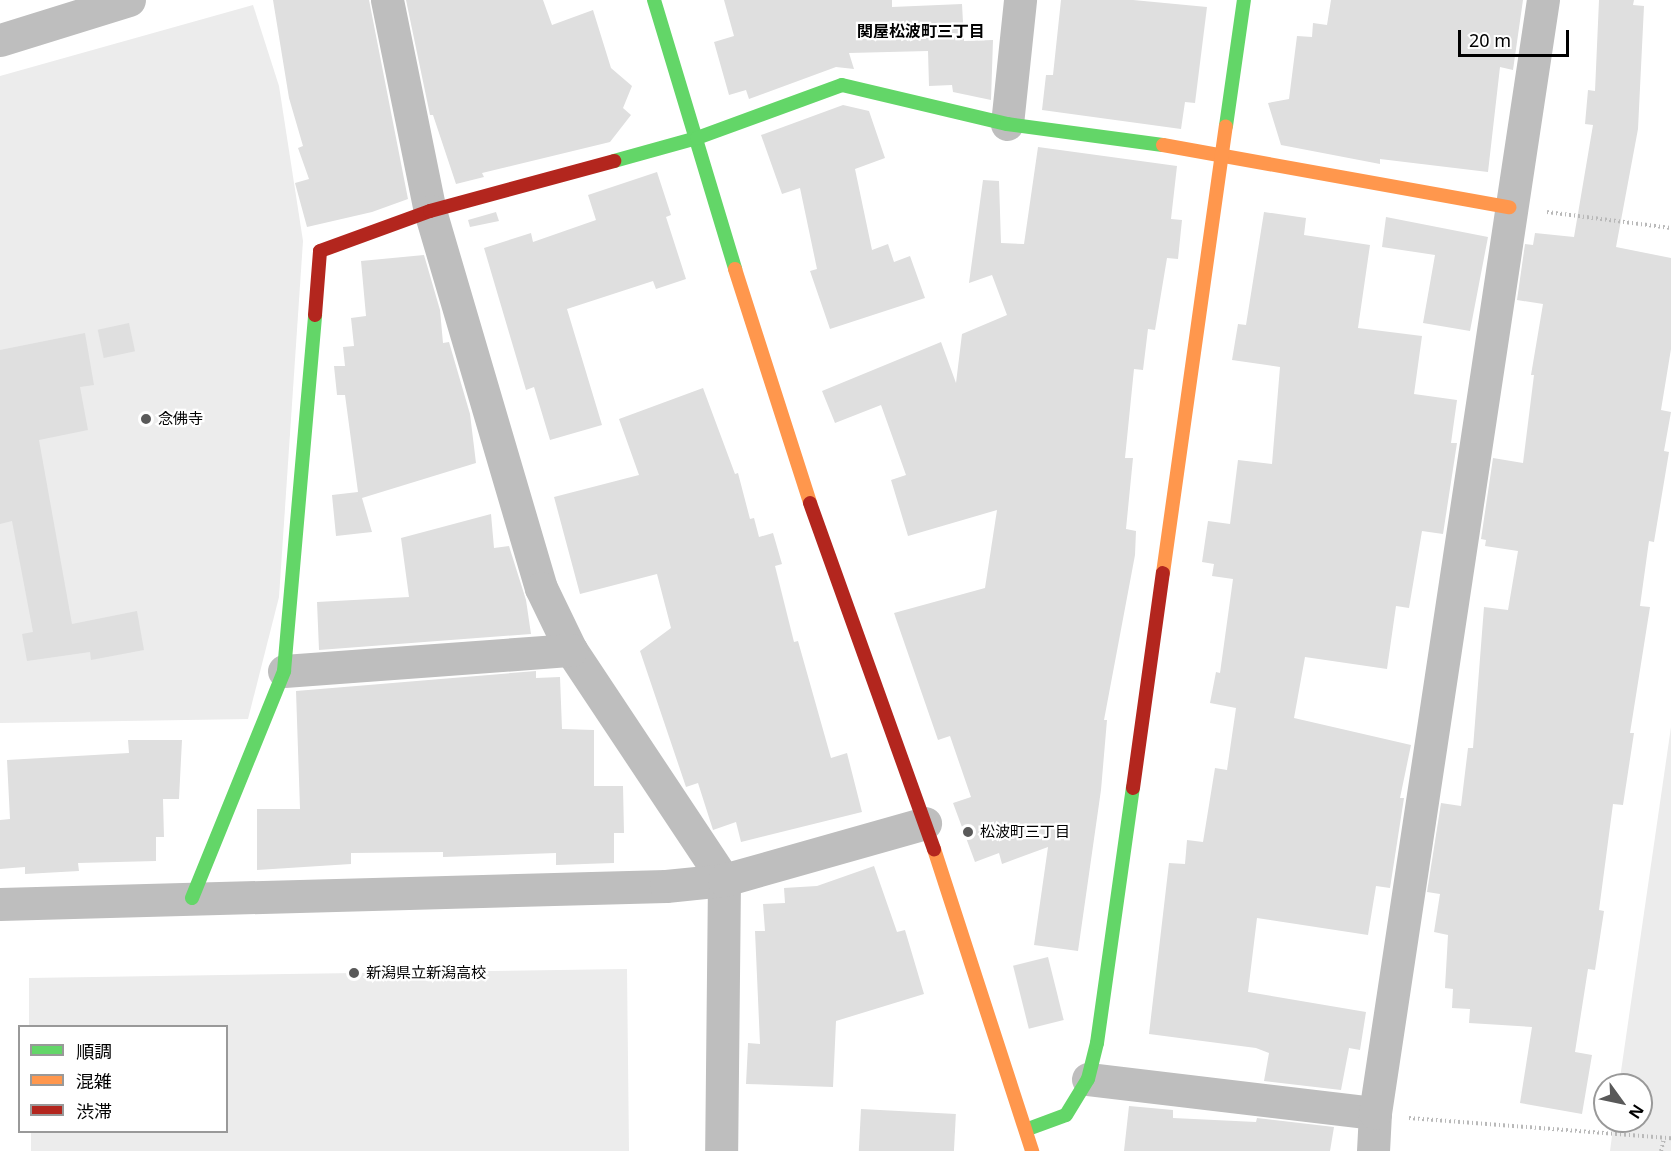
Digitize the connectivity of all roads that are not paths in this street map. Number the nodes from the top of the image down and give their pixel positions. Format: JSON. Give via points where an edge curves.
{"nodes":[{"id":1,"x":129,"y":0,"type":"edge"},
{"id":2,"x":387,"y":0,"type":"edge"},
{"id":3,"x":654,"y":0,"type":"edge"},
{"id":4,"x":1020,"y":0,"type":"edge"},
{"id":5,"x":1244,"y":0,"type":"edge"},
{"id":6,"x":1543,"y":0,"type":"edge"},
{"id":7,"x":0,"y":40,"type":"edge"},
{"id":8,"x":1007,"y":124,"type":"junction"},
{"id":9,"x":697,"y":138,"type":"junction"},
{"id":10,"x":1221,"y":153,"type":"junction"},
{"id":11,"x":1509,"y":207,"type":"junction"},
{"id":12,"x":430,"y":211,"type":"junction"},
{"id":13,"x":571,"y":650,"type":"junction"},
{"id":14,"x":284,"y":671,"type":"junction"},
{"id":15,"x":926,"y":823,"type":"junction"},
{"id":16,"x":724,"y":880,"type":"junction"},
{"id":17,"x":192,"y":898,"type":"junction"},
{"id":18,"x":0,"y":904,"type":"edge"},
{"id":19,"x":1088,"y":1079,"type":"junction"},
{"id":20,"x":1375,"y":1113,"type":"junction"},
{"id":21,"x":1028,"y":1129,"type":"junction"},
{"id":22,"x":721,"y":1151,"type":"edge"},
{"id":23,"x":1032,"y":1151,"type":"edge"},
{"id":24,"x":1373,"y":1151,"type":"edge"}],
"edges":[{"from":1,"to":7,"type":"street"},
{"from":2,"to":12,"type":"street"},
{"from":3,"to":9,"type":"street"},
{"from":4,"to":8,"type":"street"},
{"from":5,"to":10,"type":"street"},
{"from":6,"to":11,"type":"street"},
{"from":8,"to":9,"type":"street","via":[[842,85]]},
{"from":8,"to":10,"type":"street"},
{"from":9,"to":12,"type":"street"},
{"from":9,"to":15,"type":"street","via":[[787,440]]},
{"from":10,"to":11,"type":"street"},
{"from":10,"to":19,"type":"street","via":[[1097,1043]]},
{"from":11,"to":20,"type":"street"},
{"from":12,"to":13,"type":"street","via":[[541,588]]},
{"from":12,"to":14,"type":"street","via":[[320,251]]},
{"from":13,"to":14,"type":"street"},
{"from":13,"to":16,"type":"street"},
{"from":14,"to":17,"type":"street"},
{"from":15,"to":16,"type":"street"},
{"from":15,"to":21,"type":"street"},
{"from":16,"to":17,"type":"street","via":[[666,886]]},
{"from":16,"to":22,"type":"street"},
{"from":17,"to":18,"type":"street"},
{"from":19,"to":20,"type":"street"},
{"from":19,"to":21,"type":"street","via":[[1066,1115]]},
{"from":20,"to":24,"type":"street"},
{"from":21,"to":23,"type":"street"}]}
